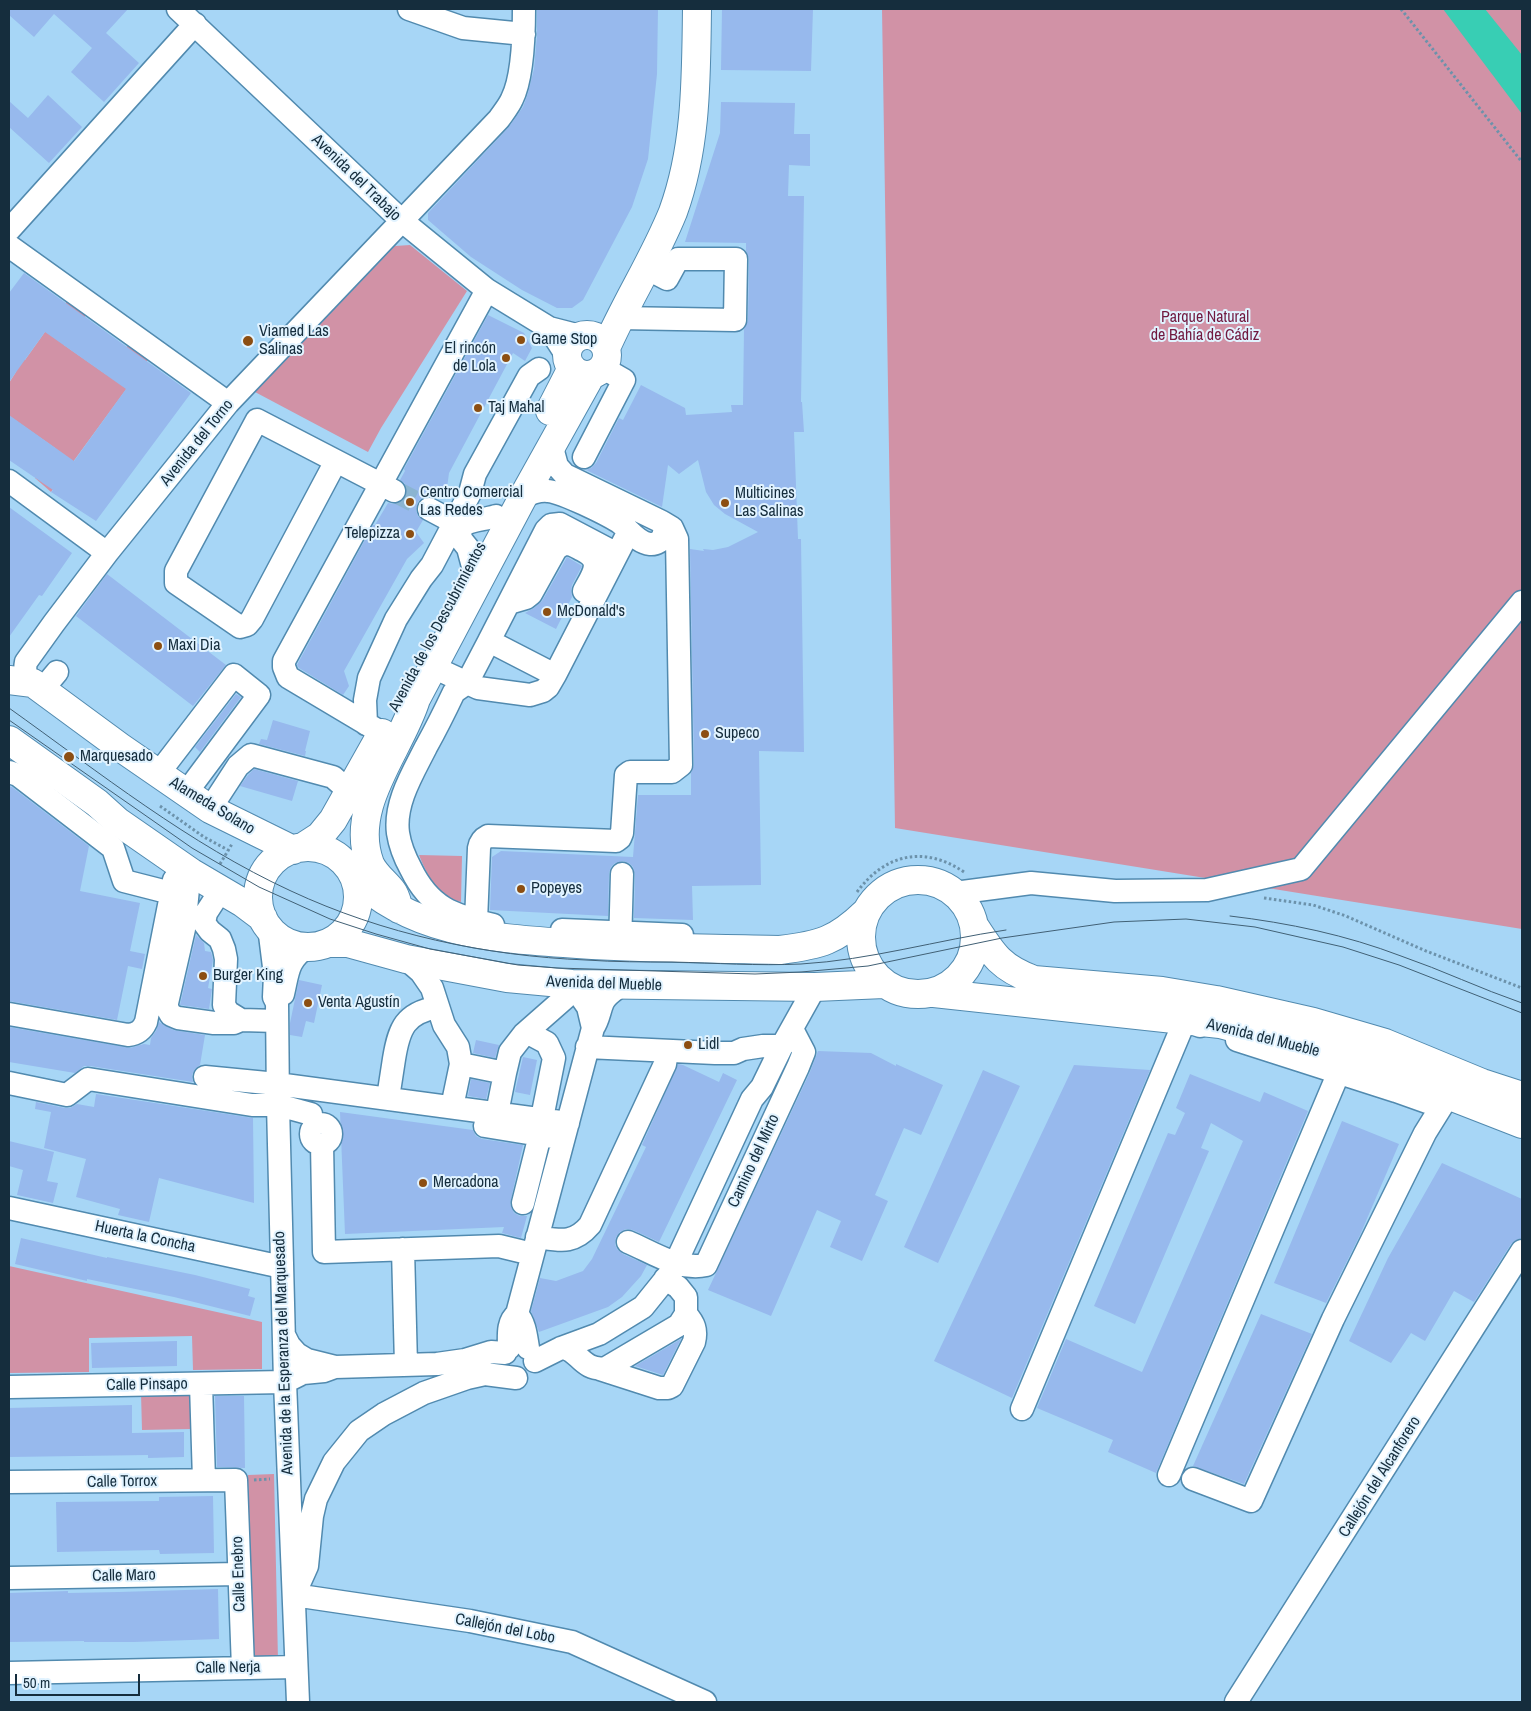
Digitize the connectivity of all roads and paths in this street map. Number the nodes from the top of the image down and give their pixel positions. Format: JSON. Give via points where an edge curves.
{"nodes":[{"id":1,"x":409,"y":9,"type":"edge"},
{"id":2,"x":524,"y":9,"type":"edge"},
{"id":3,"x":682,"y":9,"type":"edge"},
{"id":4,"x":697,"y":9,"type":"edge"},
{"id":5,"x":1401,"y":9,"type":"edge"},
{"id":6,"x":187,"y":16,"type":"edge"},
{"id":7,"x":524,"y":34,"type":"junction"},
{"id":8,"x":1522,"y":162,"type":"edge"},
{"id":9,"x":401,"y":220,"type":"junction"},
{"id":10,"x":11,"y":222,"type":"edge"},
{"id":11,"x":9,"y":246,"type":"edge"},
{"id":12,"x":646,"y":268,"type":"junction"},
{"id":13,"x":487,"y":290,"type":"junction"},
{"id":14,"x":619,"y":318,"type":"junction"},
{"id":15,"x":587,"y":355,"type":"junction"},
{"id":16,"x":539,"y":369,"type":"dead end"},
{"id":17,"x":228,"y":403,"type":"junction"},
{"id":18,"x":551,"y":444,"type":"junction"},
{"id":19,"x":584,"y":457,"type":"dead end"},
{"id":20,"x":336,"y":461,"type":"junction"},
{"id":21,"x":9,"y":481,"type":"edge"},
{"id":22,"x":387,"y":487,"type":"junction"},
{"id":23,"x":522,"y":497,"type":"junction"},
{"id":24,"x":429,"y":509,"type":"tunnel mouth"},
{"id":25,"x":496,"y":516,"type":"junction"},
{"id":26,"x":662,"y":522,"type":"junction"},
{"id":27,"x":458,"y":524,"type":"junction"},
{"id":28,"x":629,"y":532,"type":"junction"},
{"id":29,"x":107,"y":553,"type":"junction"},
{"id":30,"x":617,"y":554,"type":"junction"},
{"id":31,"x":472,"y":563,"type":"junction"},
{"id":32,"x":1522,"y":602,"type":"edge"},
{"id":33,"x":509,"y":603,"type":"junction"},
{"id":34,"x":489,"y":641,"type":"junction"},
{"id":35,"x":433,"y":667,"type":"junction"},
{"id":36,"x":549,"y":672,"type":"junction"},
{"id":37,"x":35,"y":681,"type":"edge"},
{"id":38,"x":467,"y":683,"type":"junction"},
{"id":39,"x":416,"y":699,"type":"junction"},
{"id":40,"x":372,"y":738,"type":"junction"},
{"id":41,"x":9,"y":740,"type":"edge"},
{"id":42,"x":9,"y":772,"type":"edge"},
{"id":43,"x":158,"y":774,"type":"junction"},
{"id":44,"x":323,"y":774,"type":"junction"},
{"id":45,"x":349,"y":792,"type":"junction"},
{"id":46,"x":186,"y":793,"type":"junction"},
{"id":47,"x":160,"y":806,"type":"dead end"},
{"id":48,"x":210,"y":809,"type":"junction"},
{"id":49,"x":242,"y":826,"type":"junction"},
{"id":50,"x":298,"y":849,"type":"junction"},
{"id":51,"x":228,"y":850,"type":"junction"},
{"id":52,"x":934,"y":858,"type":"dead end"},
{"id":53,"x":351,"y":871,"type":"junction"},
{"id":54,"x":622,"y":874,"type":"dead end"},
{"id":55,"x":202,"y":878,"type":"junction"},
{"id":56,"x":171,"y":893,"type":"junction"},
{"id":57,"x":955,"y":893,"type":"junction"},
{"id":58,"x":1255,"y":897,"type":"dead end"},
{"id":59,"x":859,"y":905,"type":"junction"},
{"id":60,"x":399,"y":909,"type":"junction"},
{"id":61,"x":476,"y":921,"type":"junction"},
{"id":62,"x":266,"y":923,"type":"junction"},
{"id":63,"x":975,"y":927,"type":"junction"},
{"id":64,"x":184,"y":929,"type":"junction"},
{"id":65,"x":210,"y":931,"type":"junction"},
{"id":66,"x":620,"y":940,"type":"junction"},
{"id":67,"x":318,"y":945,"type":"junction"},
{"id":68,"x":406,"y":959,"type":"junction"},
{"id":69,"x":572,"y":984,"type":"junction"},
{"id":70,"x":884,"y":984,"type":"junction"},
{"id":71,"x":621,"y":985,"type":"junction"},
{"id":72,"x":816,"y":987,"type":"junction"},
{"id":73,"x":1522,"y":988,"type":"edge"},
{"id":74,"x":934,"y":993,"type":"junction"},
{"id":75,"x":438,"y":1007,"type":"junction"},
{"id":76,"x":277,"y":1012,"type":"junction"},
{"id":77,"x":9,"y":1014,"type":"edge"},
{"id":78,"x":241,"y":1020,"type":"junction"},
{"id":79,"x":1185,"y":1020,"type":"junction"},
{"id":80,"x":524,"y":1034,"type":"junction"},
{"id":81,"x":590,"y":1038,"type":"junction"},
{"id":82,"x":787,"y":1038,"type":"junction"},
{"id":83,"x":668,"y":1051,"type":"junction"},
{"id":84,"x":461,"y":1064,"type":"junction"},
{"id":85,"x":1342,"y":1066,"type":"junction"},
{"id":86,"x":505,"y":1073,"type":"junction"},
{"id":87,"x":205,"y":1077,"type":"dead end"},
{"id":88,"x":9,"y":1083,"type":"edge"},
{"id":89,"x":278,"y":1095,"type":"junction"},
{"id":90,"x":1522,"y":1096,"type":"edge"},
{"id":91,"x":388,"y":1098,"type":"junction"},
{"id":92,"x":1444,"y":1102,"type":"junction"},
{"id":93,"x":452,"y":1107,"type":"junction"},
{"id":94,"x":497,"y":1113,"type":"junction"},
{"id":95,"x":1522,"y":1124,"type":"edge"},
{"id":96,"x":541,"y":1126,"type":"junction"},
{"id":97,"x":316,"y":1128,"type":"junction"},
{"id":98,"x":565,"y":1130,"type":"junction"},
{"id":99,"x":523,"y":1203,"type":"dead end"},
{"id":100,"x":9,"y":1208,"type":"edge"},
{"id":101,"x":628,"y":1242,"type":"dead end"},
{"id":102,"x":534,"y":1246,"type":"junction"},
{"id":103,"x":403,"y":1249,"type":"junction"},
{"id":104,"x":1522,"y":1251,"type":"edge"},
{"id":105,"x":282,"y":1267,"type":"junction"},
{"id":106,"x":670,"y":1271,"type":"junction"},
{"id":107,"x":686,"y":1314,"type":"junction"},
{"id":108,"x":284,"y":1335,"type":"junction"},
{"id":109,"x":561,"y":1348,"type":"junction"},
{"id":110,"x":519,"y":1352,"type":"junction"},
{"id":111,"x":437,"y":1364,"type":"junction"},
{"id":112,"x":406,"y":1365,"type":"junction"},
{"id":113,"x":335,"y":1367,"type":"junction"},
{"id":114,"x":600,"y":1369,"type":"junction"},
{"id":115,"x":485,"y":1374,"type":"junction"},
{"id":116,"x":284,"y":1382,"type":"junction"},
{"id":117,"x":201,"y":1384,"type":"junction"},
{"id":118,"x":9,"y":1387,"type":"edge"},
{"id":119,"x":1022,"y":1408,"type":"dead end"},
{"id":120,"x":1169,"y":1475,"type":"dead end"},
{"id":121,"x":1193,"y":1479,"type":"dead end"},
{"id":122,"x":204,"y":1480,"type":"junction"},
{"id":123,"x":236,"y":1480,"type":"joint"},
{"id":124,"x":9,"y":1482,"type":"edge"},
{"id":125,"x":239,"y":1574,"type":"junction"},
{"id":126,"x":9,"y":1578,"type":"edge"},
{"id":127,"x":294,"y":1595,"type":"junction"},
{"id":128,"x":296,"y":1667,"type":"junction"},
{"id":129,"x":243,"y":1668,"type":"junction"},
{"id":130,"x":9,"y":1673,"type":"edge"},
{"id":131,"x":298,"y":1702,"type":"edge"},
{"id":132,"x":705,"y":1702,"type":"edge"},
{"id":133,"x":1236,"y":1702,"type":"edge"}],
"edges":[{"from":1,"to":7,"type":"street","via":[[463,28]]},
{"from":2,"to":7,"type":"street","name":"Avenida del Torno"},
{"from":3,"to":15,"type":"main road","name":"Avenida de los Descubrimientos","via":[[680,101],[669,173],[650,222]]},
{"from":4,"to":12,"type":"main road","name":"Avenida de los Descubrimientos","via":[[692,140],[673,211]]},
{"from":5,"to":8,"type":"path"},
{"from":6,"to":9,"type":"street","name":"Avenida del Trabajo"},
{"from":6,"to":10,"type":"street","via":[[67,166]]},
{"from":7,"to":9,"type":"street","name":"Avenida del Torno","via":[[518,83],[512,100],[499,119]]},
{"from":9,"to":13,"type":"street","name":"Avenida del Trabajo"},
{"from":9,"to":17,"type":"street","name":"Avenida del Torno"},
{"from":11,"to":17,"type":"street"},
{"from":12,"to":14,"type":"main road","name":"Avenida de los Descubrimientos"},
{"from":12,"to":14,"type":"street","via":[[667,279],[678,259],[736,260],[735,320]]},
{"from":13,"to":15,"type":"street","name":"Avenida del Trabajo"},
{"from":13,"to":22,"type":"street"},
{"from":14,"to":15,"type":"main road","name":"Avenida de los Descubrimientos"},
{"from":15,"to":18,"type":"main road","name":"Avenida de los Descubrimientos"},
{"from":15,"to":19,"type":"street","name":"Avenida del Trabajo","via":[[624,380]]},
{"from":15,"to":25,"type":"main road","name":"Avenida de los Descubrimientos"},
{"from":16,"to":27,"type":"street","via":[[529,376],[475,474]]},
{"from":17,"to":29,"type":"street","name":"Avenida del Torno"},
{"from":18,"to":23,"type":"main road","name":"Avenida de los Descubrimientos"},
{"from":18,"to":26,"type":"street","via":[[557,466],[565,474]]},
{"from":20,"to":20,"type":"street","via":[[257,420],[176,571],[176,582],[240,627],[247,625]]},
{"from":20,"to":22,"type":"street"},
{"from":21,"to":29,"type":"street"},
{"from":22,"to":40,"type":"street","via":[[286,656],[284,667],[288,677]]},
{"from":23,"to":28,"type":"street","via":[[547,490],[559,493],[620,523]]},
{"from":23,"to":35,"type":"main road","name":"Avenida de los Descubrimientos"},
{"from":24,"to":27,"type":"street"},
{"from":25,"to":27,"type":"street"},
{"from":25,"to":31,"type":"main road","name":"Avenida de los Descubrimientos"},
{"from":26,"to":28,"type":"street","via":[[664,535],[654,544],[646,543]]},
{"from":26,"to":61,"type":"street","via":[[672,528],[677,539],[680,765],[672,772],[630,772],[626,775],[622,833],[616,841],[488,836],[481,840]]},
{"from":27,"to":31,"type":"street","via":[[460,538],[468,548]]},
{"from":27,"to":40,"type":"street","via":[[396,619],[370,678],[365,700]]},
{"from":28,"to":30,"type":"street"},
{"from":29,"to":37,"type":"street","name":"Avenida del Torno","via":[[26,662],[27,677]]},
{"from":30,"to":33,"type":"street","via":[[560,524],[550,526]]},
{"from":30,"to":36,"type":"street"},
{"from":31,"to":40,"type":"main road","name":"Avenida de los Descubrimientos"},
{"from":32,"to":57,"type":"street","via":[[1301,869],[1207,890],[1115,891],[1031,884]]},
{"from":33,"to":34,"type":"street"},
{"from":33,"to":36,"type":"street","via":[[531,594],[560,545],[569,544],[589,554],[595,561],[594,574]]},
{"from":34,"to":36,"type":"street"},
{"from":34,"to":38,"type":"street"},
{"from":35,"to":38,"type":"street"},
{"from":35,"to":39,"type":"main road","name":"Avenida de los Descubrimientos"},
{"from":36,"to":38,"type":"street","via":[[548,687],[530,695],[478,688]]},
{"from":37,"to":43,"type":"main road","name":"Alameda Solano"},
{"from":38,"to":61,"type":"street","via":[[454,692],[404,791],[398,832],[404,855],[426,894],[442,908]]},
{"from":39,"to":53,"type":"main road","name":"Avenida de los Descubrimientos","via":[[404,713],[364,792],[348,846]]},
{"from":39,"to":60,"type":"main road","name":"Avenida de los Descubrimientos","via":[[411,717],[372,796],[366,824],[366,846],[371,865],[393,892]]},
{"from":40,"to":44,"type":"street"},
{"from":40,"to":45,"type":"main road","name":"Avenida de los Descubrimientos"},
{"from":41,"to":55,"type":"main road","via":[[117,821]]},
{"from":42,"to":56,"type":"street","via":[[18,775],[113,848],[124,881]]},
{"from":43,"to":46,"type":"main road","name":"Alameda Solano"},
{"from":43,"to":46,"type":"street","via":[[234,675],[259,695]]},
{"from":44,"to":45,"type":"street","via":[[333,777]]},
{"from":44,"to":48,"type":"street","via":[[251,755],[238,766]]},
{"from":45,"to":50,"type":"main road","name":"Avenida de los Descubrimientos","via":[[320,836]]},
{"from":46,"to":48,"type":"main road","name":"Alameda Solano"},
{"from":47,"to":51,"type":"path"},
{"from":48,"to":49,"type":"main road","name":"Alameda Solano"},
{"from":49,"to":50,"type":"main road","name":"Alameda Solano"},
{"from":49,"to":51,"type":"path"},
{"from":50,"to":53,"type":"main road","via":[[323,849],[333,853]]},
{"from":50,"to":62,"type":"main road","via":[[275,860],[263,877],[258,897]]},
{"from":51,"to":55,"type":"path"},
{"from":52,"to":59,"type":"path","via":[[914,857],[881,866],[866,879]]},
{"from":53,"to":60,"type":"main road","via":[[368,890]]},
{"from":53,"to":67,"type":"main road","via":[[358,895],[354,916],[343,933]]},
{"from":54,"to":66,"type":"street"},
{"from":55,"to":56,"type":"street","via":[[174,880]]},
{"from":55,"to":62,"type":"main road","via":[[243,903]]},
{"from":55,"to":64,"type":"street","via":[[188,889]]},
{"from":55,"to":65,"type":"street","via":[[204,923]]},
{"from":56,"to":77,"type":"street","via":[[146,1022],[137,1033],[128,1035]]},
{"from":57,"to":59,"type":"main road","via":[[928,880],[913,880],[898,883],[874,900]]},
{"from":57,"to":63,"type":"main road","via":[[964,902]]},
{"from":58,"to":73,"type":"path","via":[[1313,905]]},
{"from":59,"to":66,"type":"main road","via":[[849,928],[835,938],[804,947],[780,950],[705,942]]},
{"from":59,"to":70,"type":"main road","via":[[864,956],[875,976]]},
{"from":60,"to":66,"type":"main road","via":[[463,932],[497,938]]},
{"from":61,"to":66,"type":"street","via":[[494,926]]},
{"from":62,"to":67,"type":"main road","via":[[286,942]]},
{"from":62,"to":76,"type":"street","name":"Avenida de la Esperanza del Marquesado","via":[[275,974]]},
{"from":63,"to":74,"type":"main road","via":[[976,941],[965,971],[946,988]]},
{"from":63,"to":90,"type":"main road","name":"Avenida del Mueble","via":[[1004,965],[1034,980],[1180,994],[1313,1022],[1385,1043]]},
{"from":64,"to":65,"type":"street"},
{"from":64,"to":78,"type":"street","via":[[167,1003],[168,1012],[178,1018],[207,1022],[234,1023]]},
{"from":65,"to":78,"type":"street","via":[[220,938],[226,959],[224,1005],[228,1012]]},
{"from":67,"to":68,"type":"main road","name":"Avenida del Mueble","via":[[348,943]]},
{"from":67,"to":76,"type":"street","via":[[298,953],[292,961]]},
{"from":68,"to":69,"type":"main road","name":"Avenida del Mueble","via":[[507,978]]},
{"from":68,"to":75,"type":"street","via":[[432,988]]},
{"from":69,"to":71,"type":"main road","name":"Avenida del Mueble"},
{"from":69,"to":80,"type":"street","via":[[565,998]]},
{"from":69,"to":81,"type":"street","via":[[588,1008]]},
{"from":70,"to":72,"type":"main road","name":"Avenida del Mueble"},
{"from":70,"to":74,"type":"main road","via":[[908,994]]},
{"from":71,"to":72,"type":"main road","name":"Avenida del Mueble"},
{"from":71,"to":81,"type":"street","via":[[603,1002]]},
{"from":72,"to":82,"type":"street"},
{"from":74,"to":79,"type":"main road","name":"Avenida del Mueble"},
{"from":75,"to":84,"type":"street","via":[[444,1025],[458,1047]]},
{"from":75,"to":91,"type":"street","via":[[413,1015],[404,1025],[398,1037]]},
{"from":76,"to":78,"type":"street"},
{"from":76,"to":89,"type":"street","name":"Avenida de la Esperanza del Marquesado"},
{"from":79,"to":85,"type":"main road","name":"Avenida del Mueble","via":[[1220,1024]]},
{"from":79,"to":119,"type":"street"},
{"from":80,"to":86,"type":"street","via":[[510,1052]]},
{"from":80,"to":96,"type":"street","via":[[547,1043],[554,1058]]},
{"from":81,"to":83,"type":"street"},
{"from":81,"to":98,"type":"street"},
{"from":82,"to":83,"type":"street","via":[[734,1053]]},
{"from":82,"to":106,"type":"street","via":[[762,1087],[752,1099]]},
{"from":83,"to":102,"type":"street","via":[[665,1064],[590,1226],[576,1238]]},
{"from":84,"to":86,"type":"street"},
{"from":84,"to":93,"type":"street"},
{"from":85,"to":92,"type":"main road","name":"Avenida del Mueble","via":[[1396,1075]]},
{"from":85,"to":120,"type":"street"},
{"from":86,"to":94,"type":"street"},
{"from":87,"to":89,"type":"street"},
{"from":88,"to":89,"type":"street","via":[[67,1095],[88,1079],[252,1106]]},
{"from":89,"to":91,"type":"street"},
{"from":89,"to":97,"type":"street"},
{"from":89,"to":105,"type":"street","name":"Avenida de la Esperanza del Marquesado"},
{"from":91,"to":93,"type":"street"},
{"from":92,"to":95,"type":"main road","name":"Avenida del Mueble"},
{"from":92,"to":121,"type":"street","via":[[1425,1133],[1333,1319],[1251,1501]]},
{"from":93,"to":94,"type":"street"},
{"from":94,"to":96,"type":"street"},
{"from":96,"to":97,"type":"street","via":[[326,1100],[313,1106]]},
{"from":96,"to":98,"type":"street"},
{"from":96,"to":99,"type":"street"},
{"from":97,"to":103,"type":"street","via":[[324,1252]]},
{"from":98,"to":102,"type":"street"},
{"from":100,"to":105,"type":"street","name":"Huerta la Concha"},
{"from":101,"to":106,"type":"street"},
{"from":102,"to":103,"type":"street"},
{"from":102,"to":110,"type":"street","via":[[517,1314],[509,1328]]},
{"from":103,"to":112,"type":"street"},
{"from":104,"to":133,"type":"street","name":"Callejón del Alcanforero"},
{"from":105,"to":108,"type":"street","name":"Avenida de la Esperanza del Marquesado"},
{"from":106,"to":107,"type":"street","via":[[686,1297]]},
{"from":106,"to":109,"type":"street","via":[[643,1307],[599,1334]]},
{"from":107,"to":114,"type":"street","via":[[680,1325]]},
{"from":107,"to":114,"type":"street","via":[[696,1334],[672,1386],[659,1388]]},
{"from":108,"to":113,"type":"street","via":[[297,1354]]},
{"from":108,"to":116,"type":"street","name":"Avenida de la Esperanza del Marquesado"},
{"from":109,"to":110,"type":"street"},
{"from":109,"to":114,"type":"street","via":[[575,1354],[588,1366]]},
{"from":110,"to":111,"type":"street","via":[[491,1352]]},
{"from":110,"to":115,"type":"street","via":[[502,1359],[502,1365],[510,1376],[516,1378]]},
{"from":111,"to":112,"type":"street"},
{"from":111,"to":115,"type":"street"},
{"from":112,"to":113,"type":"street"},
{"from":113,"to":116,"type":"street","via":[[303,1373]]},
{"from":115,"to":127,"type":"street","via":[[424,1393],[359,1431],[334,1462],[316,1499],[307,1566]]},
{"from":116,"to":117,"type":"street","name":"Calle Pinsapo"},
{"from":116,"to":127,"type":"street","name":"Avenida de la Esperanza del Marquesado"},
{"from":117,"to":118,"type":"street","name":"Calle Pinsapo"},
{"from":117,"to":122,"type":"street"},
{"from":122,"to":123,"type":"street","name":"Calle Torrox"},
{"from":122,"to":124,"type":"street","name":"Calle Torrox"},
{"from":123,"to":125,"type":"street","name":"Calle Enebro"},
{"from":125,"to":126,"type":"street","name":"Calle Maro"},
{"from":125,"to":129,"type":"street","name":"Calle Enebro"},
{"from":127,"to":128,"type":"street","name":"Avenida de la Esperanza del Marquesado"},
{"from":127,"to":132,"type":"street","name":"Callejón del Lobo","via":[[470,1621],[572,1642]]},
{"from":128,"to":129,"type":"street","name":"Calle Nerja"},
{"from":128,"to":131,"type":"street","name":"Avenida de la Esperanza del Marquesado"},
{"from":129,"to":130,"type":"street","name":"Calle Nerja"}]}
